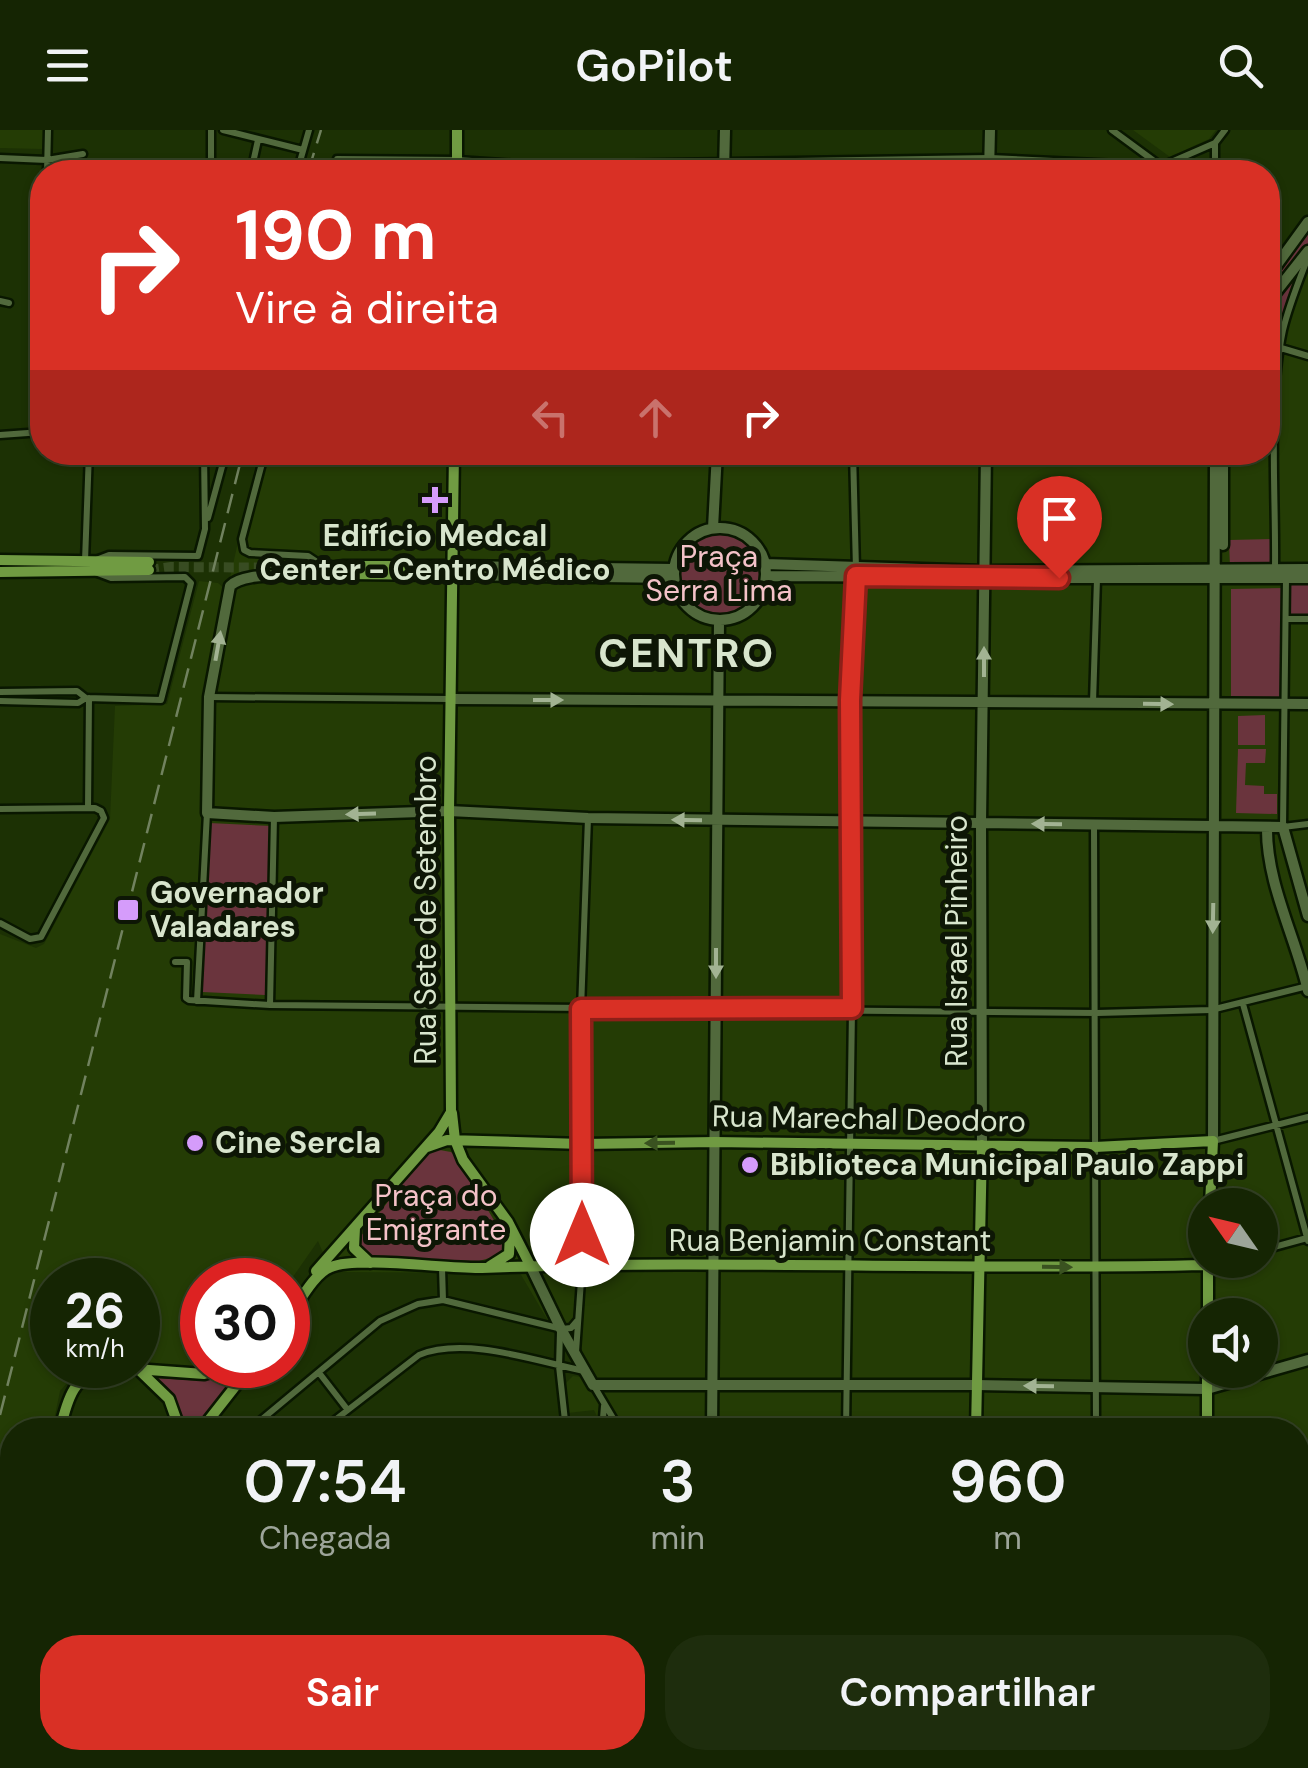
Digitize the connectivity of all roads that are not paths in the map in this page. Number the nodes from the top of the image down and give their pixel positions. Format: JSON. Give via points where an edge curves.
{"nodes":[{"id":1,"x":48,"y":130,"type":"edge"},
{"id":2,"x":211,"y":130,"type":"edge"},
{"id":3,"x":223,"y":130,"type":"edge"},
{"id":4,"x":309,"y":130,"type":"edge"},
{"id":5,"x":457,"y":130,"type":"edge"},
{"id":6,"x":725,"y":130,"type":"edge"},
{"id":7,"x":990,"y":130,"type":"edge"},
{"id":8,"x":1112,"y":130,"type":"edge"},
{"id":9,"x":1225,"y":130,"type":"edge"},
{"id":10,"x":258,"y":140,"type":"junction"},
{"id":11,"x":1215,"y":143,"type":"junction"},
{"id":12,"x":303,"y":150,"type":"junction"},
{"id":13,"x":82,"y":154,"type":"dead end"},
{"id":14,"x":0,"y":158,"type":"edge"},
{"id":15,"x":990,"y":158,"type":"junction"},
{"id":16,"x":47,"y":160,"type":"junction"},
{"id":17,"x":210,"y":160,"type":"edge"},
{"id":18,"x":254,"y":160,"type":"edge"},
{"id":19,"x":300,"y":160,"type":"edge"},
{"id":20,"x":457,"y":160,"type":"edge"},
{"id":21,"x":724,"y":160,"type":"edge"},
{"id":22,"x":926,"y":160,"type":"edge"},
{"id":23,"x":1033,"y":160,"type":"edge"},
{"id":24,"x":1154,"y":160,"type":"edge"},
{"id":25,"x":1176,"y":160,"type":"edge"},
{"id":26,"x":1215,"y":160,"type":"edge"},
{"id":27,"x":1307,"y":226,"type":"edge"},
{"id":28,"x":1308,"y":254,"type":"edge"},
{"id":29,"x":1280,"y":261,"type":"edge"},
{"id":30,"x":1280,"y":288,"type":"edge"},
{"id":31,"x":0,"y":301,"type":"edge"},
{"id":32,"x":10,"y":303,"type":"dead end"},
{"id":33,"x":1281,"y":348,"type":"junction"},
{"id":34,"x":1308,"y":356,"type":"edge"},
{"id":35,"x":1280,"y":359,"type":"edge"},
{"id":36,"x":30,"y":433,"type":"edge"},
{"id":37,"x":0,"y":435,"type":"edge"},
{"id":38,"x":89,"y":465,"type":"edge"},
{"id":39,"x":204,"y":465,"type":"edge"},
{"id":40,"x":222,"y":465,"type":"edge"},
{"id":41,"x":262,"y":465,"type":"edge"},
{"id":42,"x":454,"y":465,"type":"edge"},
{"id":43,"x":716,"y":465,"type":"edge"},
{"id":44,"x":852,"y":465,"type":"edge"},
{"id":45,"x":986,"y":465,"type":"edge"},
{"id":46,"x":1215,"y":465,"type":"edge"},
{"id":47,"x":1223,"y":465,"type":"edge"},
{"id":48,"x":1272,"y":465,"type":"edge"},
{"id":49,"x":714,"y":528,"type":"junction"},
{"id":50,"x":205,"y":529,"type":"junction"},
{"id":51,"x":0,"y":560,"type":"edge"},
{"id":52,"x":90,"y":564,"type":"junction"},
{"id":53,"x":149,"y":566,"type":"tunnel mouth"},
{"id":54,"x":324,"y":568,"type":"junction"},
{"id":55,"x":1308,"y":569,"type":"edge"},
{"id":56,"x":766,"y":570,"type":"junction"},
{"id":57,"x":1275,"y":570,"type":"junction"},
{"id":58,"x":450,"y":571,"type":"junction"},
{"id":59,"x":0,"y":572,"type":"edge"},
{"id":60,"x":856,"y":573,"type":"junction"},
{"id":61,"x":673,"y":574,"type":"junction"},
{"id":62,"x":984,"y":574,"type":"junction"},
{"id":63,"x":1219,"y":575,"type":"junction"},
{"id":64,"x":1097,"y":578,"type":"junction"},
{"id":65,"x":1286,"y":578,"type":"junction"},
{"id":66,"x":1308,"y":578,"type":"edge"},
{"id":67,"x":1286,"y":618,"type":"junction"},
{"id":68,"x":1308,"y":618,"type":"edge"},
{"id":69,"x":718,"y":620,"type":"junction"},
{"id":70,"x":0,"y":692,"type":"edge"},
{"id":71,"x":209,"y":697,"type":"junction"},
{"id":72,"x":88,"y":698,"type":"junction"},
{"id":73,"x":450,"y":699,"type":"junction"},
{"id":74,"x":716,"y":700,"type":"junction"},
{"id":75,"x":850,"y":700,"type":"junction"},
{"id":76,"x":0,"y":702,"type":"edge"},
{"id":77,"x":984,"y":702,"type":"junction"},
{"id":78,"x":1093,"y":704,"type":"junction"},
{"id":79,"x":1308,"y":704,"type":"edge"},
{"id":80,"x":1219,"y":705,"type":"junction"},
{"id":81,"x":1286,"y":705,"type":"junction"},
{"id":82,"x":88,"y":808,"type":"junction"},
{"id":83,"x":0,"y":809,"type":"edge"},
{"id":84,"x":449,"y":812,"type":"junction"},
{"id":85,"x":207,"y":813,"type":"junction"},
{"id":86,"x":274,"y":818,"type":"junction"},
{"id":87,"x":588,"y":818,"type":"junction"},
{"id":88,"x":717,"y":820,"type":"junction"},
{"id":89,"x":852,"y":822,"type":"junction"},
{"id":90,"x":980,"y":824,"type":"junction"},
{"id":91,"x":1308,"y":824,"type":"edge"},
{"id":92,"x":1094,"y":825,"type":"junction"},
{"id":93,"x":1217,"y":826,"type":"junction"},
{"id":94,"x":1267,"y":827,"type":"junction"},
{"id":95,"x":1283,"y":827,"type":"junction"},
{"id":96,"x":1277,"y":887,"type":"junction"},
{"id":97,"x":1305,"y":894,"type":"edge"},
{"id":98,"x":1308,"y":916,"type":"edge"},
{"id":99,"x":0,"y":923,"type":"edge"},
{"id":100,"x":175,"y":962,"type":"dead end"},
{"id":101,"x":1308,"y":988,"type":"edge"},
{"id":102,"x":197,"y":1001,"type":"junction"},
{"id":103,"x":1243,"y":1004,"type":"junction"},
{"id":104,"x":270,"y":1005,"type":"junction"},
{"id":105,"x":450,"y":1007,"type":"junction"},
{"id":106,"x":852,"y":1008,"type":"junction"},
{"id":107,"x":581,"y":1009,"type":"junction"},
{"id":108,"x":716,"y":1010,"type":"junction"},
{"id":109,"x":982,"y":1010,"type":"junction"},
{"id":110,"x":1211,"y":1010,"type":"junction"},
{"id":111,"x":1097,"y":1014,"type":"junction"},
{"id":112,"x":452,"y":1112,"type":"junction"},
{"id":113,"x":1308,"y":1116,"type":"edge"},
{"id":114,"x":1276,"y":1124,"type":"junction"},
{"id":115,"x":455,"y":1140,"type":"junction"},
{"id":116,"x":1212,"y":1141,"type":"junction"},
{"id":117,"x":715,"y":1142,"type":"junction"},
{"id":118,"x":582,"y":1144,"type":"junction"},
{"id":119,"x":850,"y":1144,"type":"junction"},
{"id":120,"x":982,"y":1145,"type":"junction"},
{"id":121,"x":1095,"y":1147,"type":"junction"},
{"id":122,"x":421,"y":1149,"type":"junction"},
{"id":123,"x":1211,"y":1188,"type":"edge"},
{"id":124,"x":508,"y":1222,"type":"junction"},
{"id":125,"x":356,"y":1225,"type":"junction"},
{"id":126,"x":1308,"y":1239,"type":"edge"},
{"id":127,"x":1278,"y":1246,"type":"edge"},
{"id":128,"x":1188,"y":1263,"type":"edge"},
{"id":129,"x":371,"y":1264,"type":"junction"},
{"id":130,"x":849,"y":1264,"type":"junction"},
{"id":131,"x":530,"y":1265,"type":"junction"},
{"id":132,"x":582,"y":1266,"type":"junction"},
{"id":133,"x":714,"y":1266,"type":"junction"},
{"id":134,"x":981,"y":1266,"type":"junction"},
{"id":135,"x":442,"y":1268,"type":"junction"},
{"id":136,"x":480,"y":1268,"type":"junction"},
{"id":137,"x":1096,"y":1268,"type":"junction"},
{"id":138,"x":310,"y":1280,"type":"edge"},
{"id":139,"x":310,"y":1289,"type":"edge"},
{"id":140,"x":444,"y":1300,"type":"junction"},
{"id":141,"x":579,"y":1318,"type":"junction"},
{"id":142,"x":560,"y":1329,"type":"junction"},
{"id":143,"x":576,"y":1353,"type":"junction"},
{"id":144,"x":1308,"y":1360,"type":"edge"},
{"id":145,"x":558,"y":1366,"type":"junction"},
{"id":146,"x":586,"y":1371,"type":"junction"},
{"id":147,"x":320,"y":1374,"type":"junction"},
{"id":148,"x":593,"y":1384,"type":"junction"},
{"id":149,"x":846,"y":1384,"type":"junction"},
{"id":150,"x":976,"y":1384,"type":"junction"},
{"id":151,"x":712,"y":1385,"type":"junction"},
{"id":152,"x":1097,"y":1387,"type":"junction"},
{"id":153,"x":75,"y":1388,"type":"edge"},
{"id":154,"x":159,"y":1388,"type":"edge"},
{"id":155,"x":238,"y":1388,"type":"edge"},
{"id":156,"x":1207,"y":1389,"type":"junction"},
{"id":157,"x":604,"y":1404,"type":"junction"},
{"id":158,"x":347,"y":1409,"type":"junction"},
{"id":159,"x":63,"y":1418,"type":"edge"},
{"id":160,"x":176,"y":1418,"type":"edge"},
{"id":161,"x":219,"y":1418,"type":"edge"},
{"id":162,"x":265,"y":1418,"type":"edge"},
{"id":163,"x":336,"y":1418,"type":"edge"},
{"id":164,"x":564,"y":1418,"type":"edge"},
{"id":165,"x":603,"y":1418,"type":"edge"},
{"id":166,"x":613,"y":1418,"type":"edge"},
{"id":167,"x":712,"y":1418,"type":"edge"},
{"id":168,"x":846,"y":1418,"type":"edge"},
{"id":169,"x":976,"y":1418,"type":"edge"},
{"id":170,"x":1096,"y":1418,"type":"edge"},
{"id":171,"x":1207,"y":1418,"type":"edge"}],
"edges":[{"from":1,"to":16,"type":"street"},
{"from":2,"to":17,"type":"street"},
{"from":3,"to":10,"type":"street"},
{"from":4,"to":12,"type":"street"},
{"from":5,"to":20,"type":"main road"},
{"from":6,"to":21,"type":"street"},
{"from":7,"to":15,"type":"street"},
{"from":8,"to":24,"type":"street"},
{"from":9,"to":11,"type":"street"},
{"from":10,"to":12,"type":"street"},
{"from":10,"to":18,"type":"street"},
{"from":11,"to":25,"type":"street"},
{"from":11,"to":26,"type":"street"},
{"from":12,"to":19,"type":"street"},
{"from":13,"to":16,"type":"street"},
{"from":14,"to":16,"type":"street"},
{"from":15,"to":22,"type":"street"},
{"from":15,"to":23,"type":"street"},
{"from":27,"to":29,"type":"street"},
{"from":28,"to":30,"type":"street"},
{"from":28,"to":33,"type":"street"},
{"from":31,"to":32,"type":"street"},
{"from":33,"to":34,"type":"street"},
{"from":33,"to":35,"type":"street"},
{"from":36,"to":37,"type":"street"},
{"from":38,"to":52,"type":"street"},
{"from":39,"to":50,"type":"street"},
{"from":40,"to":50,"type":"street"},
{"from":41,"to":54,"type":"street","via":[[244,550],[308,556]]},
{"from":42,"to":58,"type":"main road","name":"Rua Sete de Setembro"},
{"from":43,"to":49,"type":"street"},
{"from":44,"to":60,"type":"street"},
{"from":45,"to":62,"type":"street","name":"Rua Israel Pinheiro"},
{"from":46,"to":63,"type":"street"},
{"from":47,"to":63,"type":"street"},
{"from":48,"to":57,"type":"street"},
{"from":49,"to":56,"type":"street","via":[[752,540]]},
{"from":49,"to":61,"type":"street","via":[[686,542]]},
{"from":50,"to":52,"type":"street","via":[[202,549],[192,558],[109,555]]},
{"from":51,"to":52,"type":"main road"},
{"from":52,"to":53,"type":"main road"},
{"from":52,"to":59,"type":"main road"},
{"from":52,"to":72,"type":"street","via":[[112,578],[188,579],[190,592],[162,700]]},
{"from":54,"to":58,"type":"main road"},
{"from":71,"to":54,"type":"street","one_way":true,"via":[[230,586],[242,578]]},
{"from":55,"to":57,"type":"street"},
{"from":56,"to":60,"type":"street"},
{"from":56,"to":69,"type":"street","via":[[751,608]]},
{"from":57,"to":63,"type":"street"},
{"from":58,"to":61,"type":"street"},
{"from":58,"to":73,"type":"main road","name":"Rua Sete de Setembro"},
{"from":60,"to":62,"type":"street"},
{"from":60,"to":75,"type":"street"},
{"from":61,"to":69,"type":"street","via":[[684,605]]},
{"from":62,"to":63,"type":"street"},
{"from":62,"to":64,"type":"street"},
{"from":77,"to":62,"type":"street","name":"Rua Israel Pinheiro","one_way":true},
{"from":63,"to":64,"type":"street"},
{"from":63,"to":65,"type":"street"},
{"from":63,"to":80,"type":"street"},
{"from":64,"to":78,"type":"street"},
{"from":65,"to":66,"type":"street"},
{"from":65,"to":67,"type":"street"},
{"from":67,"to":68,"type":"street"},
{"from":67,"to":81,"type":"street"},
{"from":69,"to":74,"type":"street"},
{"from":70,"to":72,"type":"street","via":[[77,691]]},
{"from":71,"to":73,"type":"street"},
{"from":71,"to":85,"type":"street"},
{"from":72,"to":76,"type":"street"},
{"from":72,"to":82,"type":"street"},
{"from":73,"to":74,"type":"street","one_way":true},
{"from":73,"to":84,"type":"main road","name":"Rua Sete de Setembro"},
{"from":74,"to":75,"type":"street"},
{"from":74,"to":88,"type":"street"},
{"from":75,"to":77,"type":"street"},
{"from":75,"to":89,"type":"street"},
{"from":77,"to":78,"type":"street"},
{"from":77,"to":90,"type":"street","name":"Rua Israel Pinheiro"},
{"from":78,"to":80,"type":"street","one_way":true},
{"from":79,"to":81,"type":"street"},
{"from":80,"to":81,"type":"street"},
{"from":80,"to":93,"type":"street"},
{"from":81,"to":95,"type":"street"},
{"from":82,"to":83,"type":"street"},
{"from":82,"to":99,"type":"street","via":[[101,811],[102,824],[45,933],[30,939]]},
{"from":84,"to":86,"type":"street","one_way":true},
{"from":84,"to":87,"type":"street"},
{"from":84,"to":105,"type":"main road","name":"Rua Sete de Setembro"},
{"from":85,"to":86,"type":"street"},
{"from":85,"to":102,"type":"street"},
{"from":86,"to":104,"type":"street"},
{"from":88,"to":87,"type":"street","one_way":true},
{"from":87,"to":107,"type":"street"},
{"from":88,"to":89,"type":"street"},
{"from":88,"to":108,"type":"street","one_way":true},
{"from":89,"to":90,"type":"street"},
{"from":89,"to":106,"type":"street"},
{"from":92,"to":90,"type":"street","one_way":true},
{"from":90,"to":109,"type":"street","name":"Rua Israel Pinheiro"},
{"from":91,"to":95,"type":"street"},
{"from":92,"to":93,"type":"street"},
{"from":92,"to":111,"type":"street"},
{"from":93,"to":94,"type":"street"},
{"from":93,"to":110,"type":"street","one_way":true},
{"from":94,"to":95,"type":"street"},
{"from":94,"to":96,"type":"street"},
{"from":95,"to":97,"type":"street"},
{"from":96,"to":97,"type":"street"},
{"from":96,"to":101,"type":"street"},
{"from":97,"to":98,"type":"street"},
{"from":100,"to":102,"type":"street","via":[[186,962],[186,998]]},
{"from":101,"to":103,"type":"street"},
{"from":102,"to":104,"type":"street"},
{"from":103,"to":110,"type":"street"},
{"from":103,"to":114,"type":"street"},
{"from":104,"to":105,"type":"street"},
{"from":105,"to":107,"type":"street"},
{"from":105,"to":112,"type":"main road","name":"Rua Sete de Setembro"},
{"from":106,"to":108,"type":"street"},
{"from":106,"to":109,"type":"street"},
{"from":106,"to":119,"type":"street"},
{"from":107,"to":108,"type":"street"},
{"from":107,"to":118,"type":"street"},
{"from":108,"to":117,"type":"street"},
{"from":109,"to":111,"type":"street"},
{"from":109,"to":120,"type":"street","name":"Rua Israel Pinheiro"},
{"from":110,"to":111,"type":"street"},
{"from":110,"to":116,"type":"street"},
{"from":111,"to":121,"type":"street"},
{"from":112,"to":115,"type":"main road"},
{"from":112,"to":122,"type":"main road"},
{"from":113,"to":114,"type":"street","name":"Rua Marechal Deodoro"},
{"from":114,"to":116,"type":"street","name":"Rua Marechal Deodoro"},
{"from":114,"to":126,"type":"street"},
{"from":115,"to":118,"type":"main road","name":"Rua Marechal Deodoro"},
{"from":115,"to":122,"type":"main road","name":"Rua Marechal Deodoro"},
{"from":115,"to":124,"type":"main road"},
{"from":116,"to":121,"type":"main road","name":"Rua Marechal Deodoro"},
{"from":116,"to":123,"type":"main road"},
{"from":117,"to":118,"type":"main road","name":"Rua Marechal Deodoro","one_way":true},
{"from":117,"to":119,"type":"main road","name":"Rua Marechal Deodoro"},
{"from":117,"to":133,"type":"street"},
{"from":118,"to":132,"type":"street"},
{"from":119,"to":120,"type":"main road","name":"Rua Marechal Deodoro"},
{"from":119,"to":130,"type":"street"},
{"from":120,"to":121,"type":"main road","name":"Rua Marechal Deodoro"},
{"from":120,"to":134,"type":"main road","name":"Rua Israel Pinheiro"},
{"from":121,"to":137,"type":"street"},
{"from":122,"to":125,"type":"main road"},
{"from":124,"to":131,"type":"main road"},
{"from":124,"to":136,"type":"main road","via":[[509,1254]]},
{"from":125,"to":129,"type":"main road","via":[[353,1246]]},
{"from":125,"to":138,"type":"main road"},
{"from":126,"to":127,"type":"street"},
{"from":128,"to":137,"type":"main road","name":"Rua Benjamin Constant"},
{"from":129,"to":135,"type":"main road","name":"Rua Benjamin Constant"},
{"from":129,"to":139,"type":"main road","name":"Rua Benjamin Constant","via":[[334,1266]]},
{"from":130,"to":133,"type":"main road","name":"Rua Benjamin Constant"},
{"from":130,"to":134,"type":"main road","name":"Rua Benjamin Constant"},
{"from":130,"to":149,"type":"street"},
{"from":131,"to":132,"type":"main road","name":"Rua Benjamin Constant"},
{"from":131,"to":136,"type":"main road","name":"Rua Benjamin Constant"},
{"from":131,"to":142,"type":"street"},
{"from":132,"to":133,"type":"main road","name":"Rua Benjamin Constant"},
{"from":132,"to":141,"type":"street"},
{"from":133,"to":151,"type":"street"},
{"from":134,"to":137,"type":"main road","name":"Rua Benjamin Constant","one_way":true},
{"from":134,"to":150,"type":"main road","name":"Rua Israel Pinheiro"},
{"from":135,"to":136,"type":"main road","name":"Rua Benjamin Constant"},
{"from":135,"to":140,"type":"street"},
{"from":137,"to":152,"type":"street"},
{"from":140,"to":142,"type":"street"},
{"from":140,"to":147,"type":"street","via":[[400,1310]]},
{"from":141,"to":142,"type":"street"},
{"from":141,"to":143,"type":"street"},
{"from":142,"to":143,"type":"street"},
{"from":142,"to":145,"type":"street"},
{"from":143,"to":146,"type":"street"},
{"from":144,"to":156,"type":"street"},
{"from":145,"to":146,"type":"street"},
{"from":145,"to":158,"type":"street","via":[[473,1348],[432,1349]]},
{"from":145,"to":164,"type":"street"},
{"from":146,"to":148,"type":"street"},
{"from":147,"to":158,"type":"street"},
{"from":147,"to":162,"type":"street"},
{"from":148,"to":151,"type":"street"},
{"from":148,"to":157,"type":"street"},
{"from":149,"to":150,"type":"street"},
{"from":149,"to":151,"type":"street"},
{"from":149,"to":168,"type":"street"},
{"from":152,"to":150,"type":"street","one_way":true},
{"from":150,"to":169,"type":"main road","name":"Rua Israel Pinheiro"},
{"from":151,"to":167,"type":"street"},
{"from":152,"to":156,"type":"street"},
{"from":152,"to":170,"type":"street"},
{"from":153,"to":159,"type":"main road"},
{"from":154,"to":160,"type":"main road"},
{"from":155,"to":161,"type":"main road"},
{"from":156,"to":171,"type":"main road"},
{"from":157,"to":165,"type":"street"},
{"from":157,"to":166,"type":"street"},
{"from":158,"to":163,"type":"street"}]}
